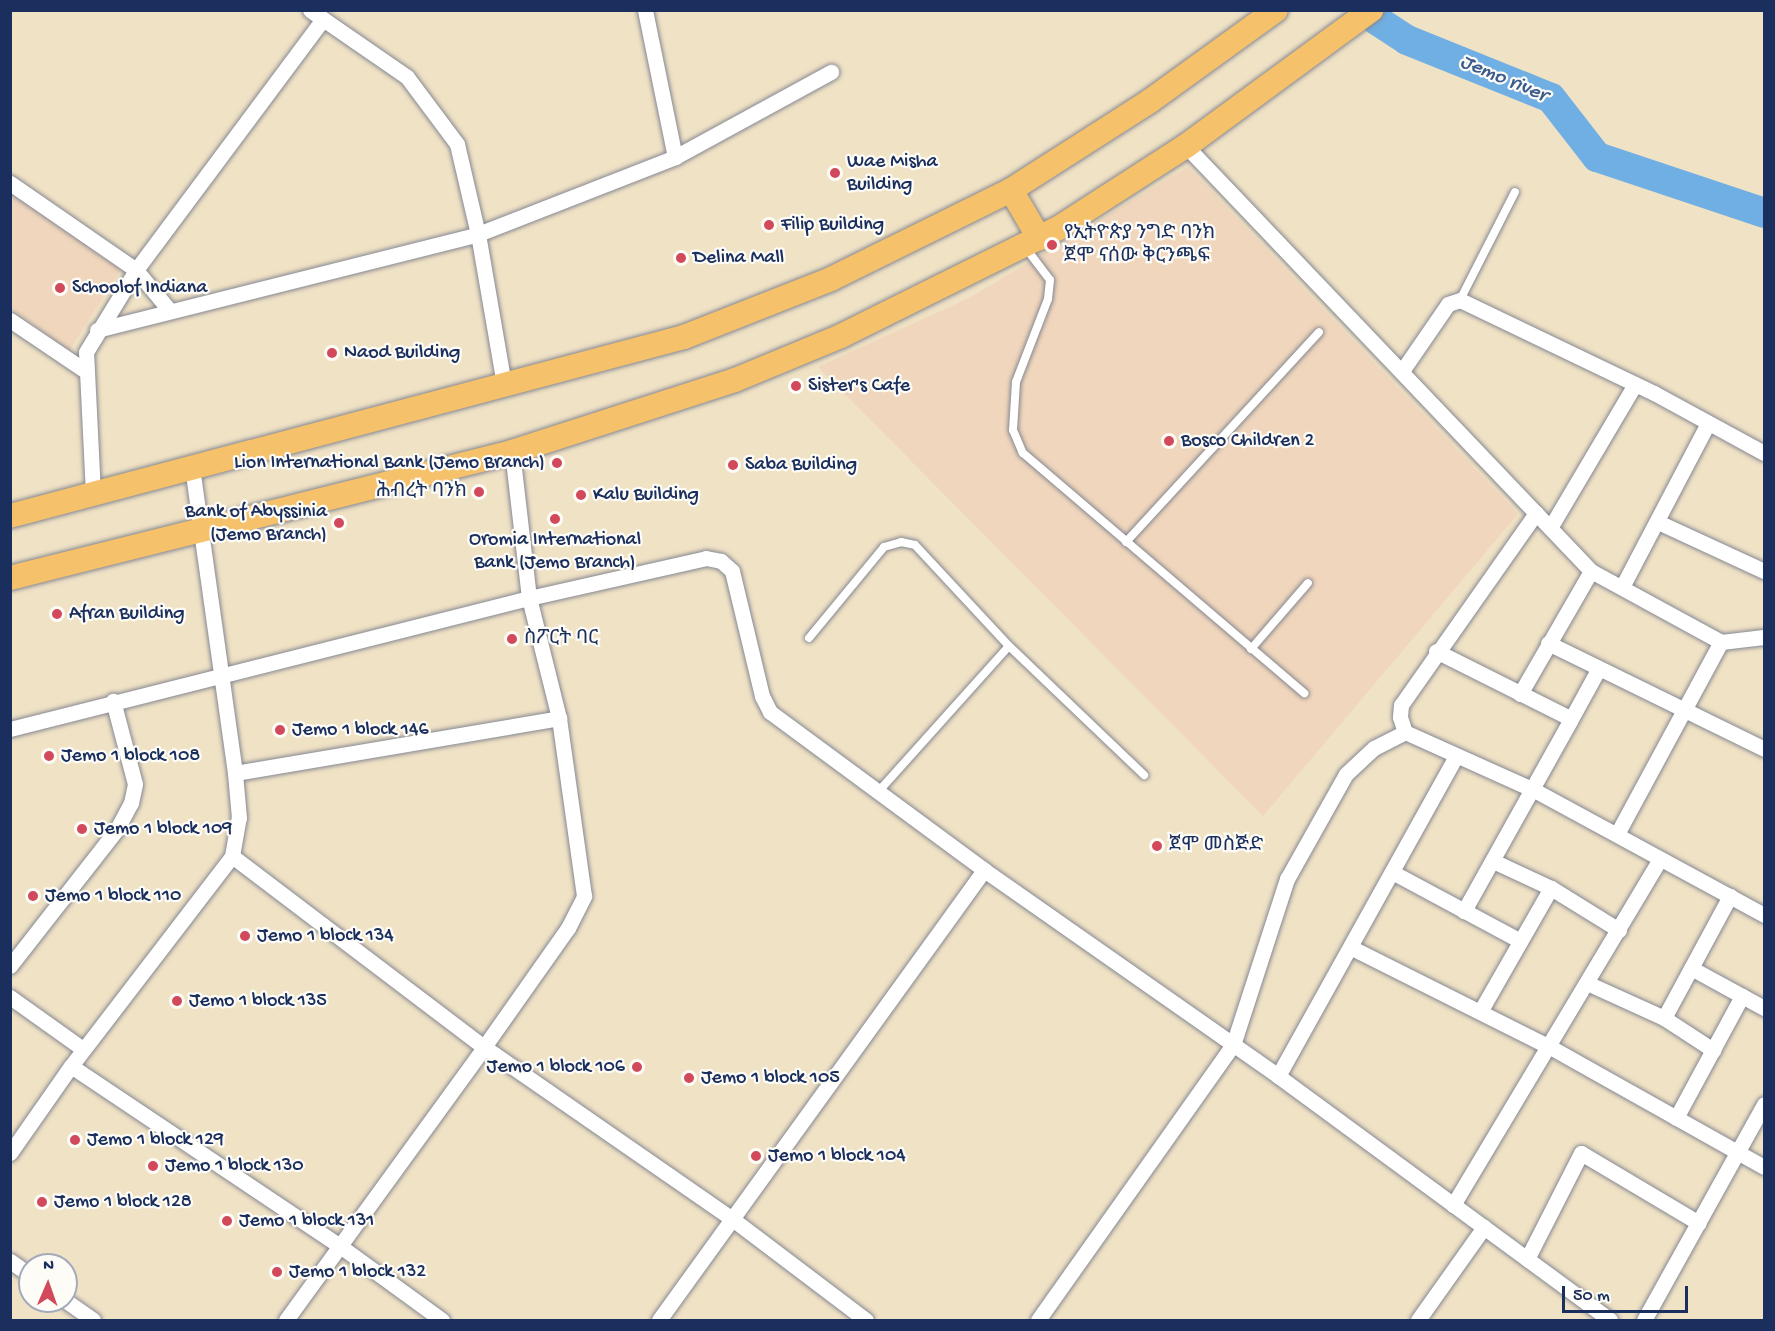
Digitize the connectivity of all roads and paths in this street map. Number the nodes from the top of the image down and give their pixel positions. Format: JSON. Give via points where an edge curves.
{"nodes":[{"id":1,"x":645,"y":10,"type":"edge"},
{"id":2,"x":316,"y":15,"type":"edge"},
{"id":3,"x":1269,"y":17,"type":"edge"},
{"id":4,"x":1363,"y":17,"type":"edge"},
{"id":5,"x":831,"y":72,"type":"dead end"},
{"id":6,"x":1186,"y":146,"type":"junction"},
{"id":7,"x":675,"y":157,"type":"junction"},
{"id":8,"x":10,"y":183,"type":"edge"},
{"id":9,"x":1011,"y":190,"type":"junction"},
{"id":10,"x":1515,"y":192,"type":"dead end"},
{"id":11,"x":478,"y":234,"type":"junction"},
{"id":12,"x":1031,"y":242,"type":"junction"},
{"id":13,"x":136,"y":270,"type":"junction"},
{"id":14,"x":1460,"y":300,"type":"junction"},
{"id":15,"x":170,"y":311,"type":"junction"},
{"id":16,"x":10,"y":320,"type":"edge"},
{"id":17,"x":97,"y":330,"type":"junction"},
{"id":18,"x":1318,"y":332,"type":"dead end"},
{"id":19,"x":1402,"y":371,"type":"junction"},
{"id":20,"x":87,"y":372,"type":"junction"},
{"id":21,"x":1635,"y":384,"type":"junction"},
{"id":22,"x":504,"y":385,"type":"junction"},
{"id":23,"x":1707,"y":425,"type":"junction"},
{"id":24,"x":512,"y":452,"type":"junction"},
{"id":25,"x":1764,"y":453,"type":"edge"},
{"id":26,"x":192,"y":468,"type":"junction"},
{"id":27,"x":93,"y":494,"type":"junction"},
{"id":28,"x":1536,"y":513,"type":"junction"},
{"id":29,"x":10,"y":516,"type":"edge"},
{"id":30,"x":1658,"y":522,"type":"junction"},
{"id":31,"x":1550,"y":528,"type":"junction"},
{"id":32,"x":199,"y":531,"type":"junction"},
{"id":33,"x":1126,"y":542,"type":"junction"},
{"id":34,"x":1591,"y":571,"type":"junction"},
{"id":35,"x":1764,"y":572,"type":"edge"},
{"id":36,"x":10,"y":578,"type":"edge"},
{"id":37,"x":1308,"y":582,"type":"dead end"},
{"id":38,"x":1622,"y":587,"type":"junction"},
{"id":39,"x":529,"y":598,"type":"junction"},
{"id":40,"x":1764,"y":637,"type":"edge"},
{"id":41,"x":809,"y":638,"type":"dead end"},
{"id":42,"x":1721,"y":642,"type":"junction"},
{"id":43,"x":1548,"y":643,"type":"junction"},
{"id":44,"x":1009,"y":646,"type":"junction"},
{"id":45,"x":1251,"y":649,"type":"junction"},
{"id":46,"x":1436,"y":651,"type":"junction"},
{"id":47,"x":1599,"y":668,"type":"junction"},
{"id":48,"x":219,"y":673,"type":"junction"},
{"id":49,"x":1304,"y":693,"type":"dead end"},
{"id":50,"x":1520,"y":694,"type":"junction"},
{"id":51,"x":112,"y":702,"type":"junction"},
{"id":52,"x":1684,"y":710,"type":"junction"},
{"id":53,"x":559,"y":718,"type":"junction"},
{"id":54,"x":1570,"y":721,"type":"junction"},
{"id":55,"x":10,"y":729,"type":"edge"},
{"id":56,"x":1405,"y":732,"type":"junction"},
{"id":57,"x":1764,"y":749,"type":"edge"},
{"id":58,"x":1456,"y":756,"type":"junction"},
{"id":59,"x":236,"y":773,"type":"junction"},
{"id":60,"x":1144,"y":775,"type":"dead end"},
{"id":61,"x":1534,"y":790,"type":"junction"},
{"id":62,"x":878,"y":792,"type":"junction"},
{"id":63,"x":1617,"y":834,"type":"junction"},
{"id":64,"x":232,"y":856,"type":"junction"},
{"id":65,"x":1660,"y":859,"type":"junction"},
{"id":66,"x":1493,"y":861,"type":"junction"},
{"id":67,"x":984,"y":870,"type":"junction"},
{"id":68,"x":1392,"y":872,"type":"junction"},
{"id":69,"x":1551,"y":888,"type":"junction"},
{"id":70,"x":1730,"y":896,"type":"junction"},
{"id":71,"x":1464,"y":911,"type":"junction"},
{"id":72,"x":1764,"y":915,"type":"edge"},
{"id":73,"x":1619,"y":930,"type":"junction"},
{"id":74,"x":1519,"y":940,"type":"junction"},
{"id":75,"x":1353,"y":948,"type":"junction"},
{"id":76,"x":12,"y":960,"type":"edge"},
{"id":77,"x":1691,"y":968,"type":"junction"},
{"id":78,"x":1587,"y":983,"type":"junction"},
{"id":79,"x":1742,"y":996,"type":"junction"},
{"id":80,"x":10,"y":997,"type":"edge"},
{"id":81,"x":1764,"y":1008,"type":"edge"},
{"id":82,"x":1481,"y":1010,"type":"junction"},
{"id":83,"x":1664,"y":1018,"type":"junction"},
{"id":84,"x":1233,"y":1045,"type":"junction"},
{"id":85,"x":484,"y":1047,"type":"junction"},
{"id":86,"x":1550,"y":1047,"type":"junction"},
{"id":87,"x":84,"y":1050,"type":"junction"},
{"id":88,"x":1713,"y":1050,"type":"junction"},
{"id":89,"x":71,"y":1066,"type":"junction"},
{"id":90,"x":1278,"y":1076,"type":"junction"},
{"id":91,"x":1764,"y":1104,"type":"edge"},
{"id":92,"x":1676,"y":1118,"type":"junction"},
{"id":93,"x":10,"y":1153,"type":"edge"},
{"id":94,"x":1739,"y":1153,"type":"junction"},
{"id":95,"x":1764,"y":1167,"type":"edge"},
{"id":96,"x":1453,"y":1205,"type":"junction"},
{"id":97,"x":731,"y":1218,"type":"junction"},
{"id":98,"x":1699,"y":1223,"type":"junction"},
{"id":99,"x":1484,"y":1227,"type":"junction"},
{"id":100,"x":340,"y":1246,"type":"junction"},
{"id":101,"x":1527,"y":1259,"type":"junction"},
{"id":102,"x":78,"y":1309,"type":"edge"},
{"id":103,"x":93,"y":1320,"type":"edge"},
{"id":104,"x":286,"y":1320,"type":"edge"},
{"id":105,"x":441,"y":1320,"type":"edge"},
{"id":106,"x":659,"y":1320,"type":"edge"},
{"id":107,"x":866,"y":1320,"type":"edge"},
{"id":108,"x":1038,"y":1320,"type":"edge"},
{"id":109,"x":1418,"y":1320,"type":"edge"},
{"id":110,"x":1610,"y":1320,"type":"edge"},
{"id":111,"x":1644,"y":1320,"type":"edge"}],
"edges":[{"from":1,"to":7,"type":"street"},
{"from":2,"to":11,"type":"street","via":[[407,77],[434,109],[457,144]]},
{"from":2,"to":13,"type":"street"},
{"from":3,"to":9,"type":"main road"},
{"from":4,"to":6,"type":"main road"},
{"from":5,"to":7,"type":"street"},
{"from":6,"to":12,"type":"main road"},
{"from":6,"to":19,"type":"street"},
{"from":7,"to":11,"type":"street"},
{"from":8,"to":13,"type":"street"},
{"from":9,"to":12,"type":"main road"},
{"from":9,"to":22,"type":"main road","via":[[831,279],[684,337]]},
{"from":10,"to":14,"type":"lane"},
{"from":11,"to":15,"type":"street"},
{"from":11,"to":22,"type":"street"},
{"from":12,"to":24,"type":"main road","via":[[841,336],[735,380]]},
{"from":12,"to":33,"type":"lane","via":[[1050,280],[1048,300],[1016,382],[1013,430],[1023,453]]},
{"from":13,"to":15,"type":"street"},
{"from":13,"to":17,"type":"street"},
{"from":14,"to":19,"type":"street","via":[[1448,304]]},
{"from":14,"to":21,"type":"street"},
{"from":15,"to":17,"type":"street"},
{"from":16,"to":20,"type":"street"},
{"from":17,"to":20,"type":"street","via":[[86,352]]},
{"from":18,"to":33,"type":"lane"},
{"from":19,"to":28,"type":"street"},
{"from":20,"to":27,"type":"street"},
{"from":21,"to":23,"type":"street"},
{"from":21,"to":31,"type":"street"},
{"from":22,"to":26,"type":"main road"},
{"from":23,"to":25,"type":"street"},
{"from":23,"to":30,"type":"street"},
{"from":24,"to":32,"type":"main road"},
{"from":24,"to":39,"type":"street"},
{"from":26,"to":27,"type":"main road"},
{"from":26,"to":32,"type":"street"},
{"from":27,"to":29,"type":"main road"},
{"from":28,"to":31,"type":"street"},
{"from":28,"to":46,"type":"street"},
{"from":30,"to":35,"type":"street"},
{"from":30,"to":38,"type":"street"},
{"from":31,"to":34,"type":"street"},
{"from":32,"to":36,"type":"main road"},
{"from":32,"to":48,"type":"street"},
{"from":33,"to":45,"type":"lane"},
{"from":34,"to":38,"type":"street"},
{"from":34,"to":43,"type":"street"},
{"from":37,"to":45,"type":"lane"},
{"from":38,"to":42,"type":"street"},
{"from":39,"to":48,"type":"street"},
{"from":39,"to":53,"type":"street"},
{"from":39,"to":62,"type":"street","via":[[706,558],[721,561],[732,571],[762,696],[770,712]]},
{"from":40,"to":42,"type":"street"},
{"from":41,"to":44,"type":"lane","via":[[884,547],[901,542],[915,545]]},
{"from":42,"to":52,"type":"street"},
{"from":43,"to":47,"type":"street"},
{"from":43,"to":50,"type":"street"},
{"from":44,"to":60,"type":"lane"},
{"from":44,"to":62,"type":"lane"},
{"from":45,"to":49,"type":"lane"},
{"from":46,"to":50,"type":"street"},
{"from":46,"to":56,"type":"street","via":[[1401,705]]},
{"from":47,"to":52,"type":"street"},
{"from":47,"to":54,"type":"street"},
{"from":48,"to":51,"type":"street"},
{"from":48,"to":59,"type":"street"},
{"from":50,"to":54,"type":"street"},
{"from":51,"to":55,"type":"street"},
{"from":51,"to":76,"type":"street","via":[[135,784],[131,803],[117,829]]},
{"from":52,"to":57,"type":"street"},
{"from":52,"to":63,"type":"street"},
{"from":53,"to":59,"type":"street"},
{"from":53,"to":85,"type":"street","via":[[584,896],[568,928]]},
{"from":54,"to":61,"type":"street"},
{"from":56,"to":58,"type":"street"},
{"from":56,"to":84,"type":"street","via":[[1374,748],[1346,774],[1287,879]]},
{"from":58,"to":61,"type":"street"},
{"from":58,"to":68,"type":"street"},
{"from":59,"to":64,"type":"street","via":[[239,818]]},
{"from":61,"to":63,"type":"street"},
{"from":61,"to":66,"type":"street"},
{"from":62,"to":67,"type":"street"},
{"from":63,"to":65,"type":"street"},
{"from":64,"to":85,"type":"street"},
{"from":64,"to":87,"type":"street"},
{"from":65,"to":70,"type":"street"},
{"from":65,"to":73,"type":"street"},
{"from":66,"to":69,"type":"street"},
{"from":66,"to":71,"type":"street"},
{"from":67,"to":84,"type":"street"},
{"from":67,"to":97,"type":"street","via":[[860,1046]]},
{"from":68,"to":71,"type":"street"},
{"from":68,"to":75,"type":"street"},
{"from":69,"to":73,"type":"street"},
{"from":69,"to":74,"type":"street"},
{"from":70,"to":72,"type":"street"},
{"from":70,"to":77,"type":"street"},
{"from":71,"to":74,"type":"street"},
{"from":73,"to":78,"type":"street"},
{"from":74,"to":82,"type":"street"},
{"from":75,"to":82,"type":"street"},
{"from":75,"to":90,"type":"street"},
{"from":77,"to":79,"type":"street"},
{"from":77,"to":83,"type":"street"},
{"from":78,"to":83,"type":"street"},
{"from":78,"to":86,"type":"street"},
{"from":79,"to":81,"type":"street"},
{"from":79,"to":88,"type":"street"},
{"from":80,"to":87,"type":"street"},
{"from":82,"to":86,"type":"street"},
{"from":83,"to":88,"type":"street"},
{"from":84,"to":90,"type":"street"},
{"from":84,"to":108,"type":"street"},
{"from":85,"to":97,"type":"street"},
{"from":85,"to":100,"type":"street"},
{"from":86,"to":92,"type":"street"},
{"from":86,"to":96,"type":"street"},
{"from":87,"to":89,"type":"street"},
{"from":88,"to":92,"type":"street"},
{"from":89,"to":93,"type":"street"},
{"from":89,"to":100,"type":"street"},
{"from":90,"to":96,"type":"street"},
{"from":91,"to":94,"type":"street"},
{"from":92,"to":94,"type":"street"},
{"from":94,"to":95,"type":"street"},
{"from":94,"to":98,"type":"street"},
{"from":96,"to":99,"type":"street"},
{"from":97,"to":106,"type":"street"},
{"from":97,"to":107,"type":"street"},
{"from":98,"to":101,"type":"street","via":[[1581,1153]]},
{"from":98,"to":111,"type":"street"},
{"from":99,"to":101,"type":"street"},
{"from":99,"to":109,"type":"street"},
{"from":100,"to":104,"type":"street"},
{"from":100,"to":105,"type":"street"},
{"from":101,"to":110,"type":"street"},
{"from":102,"to":103,"type":"street"}]}
